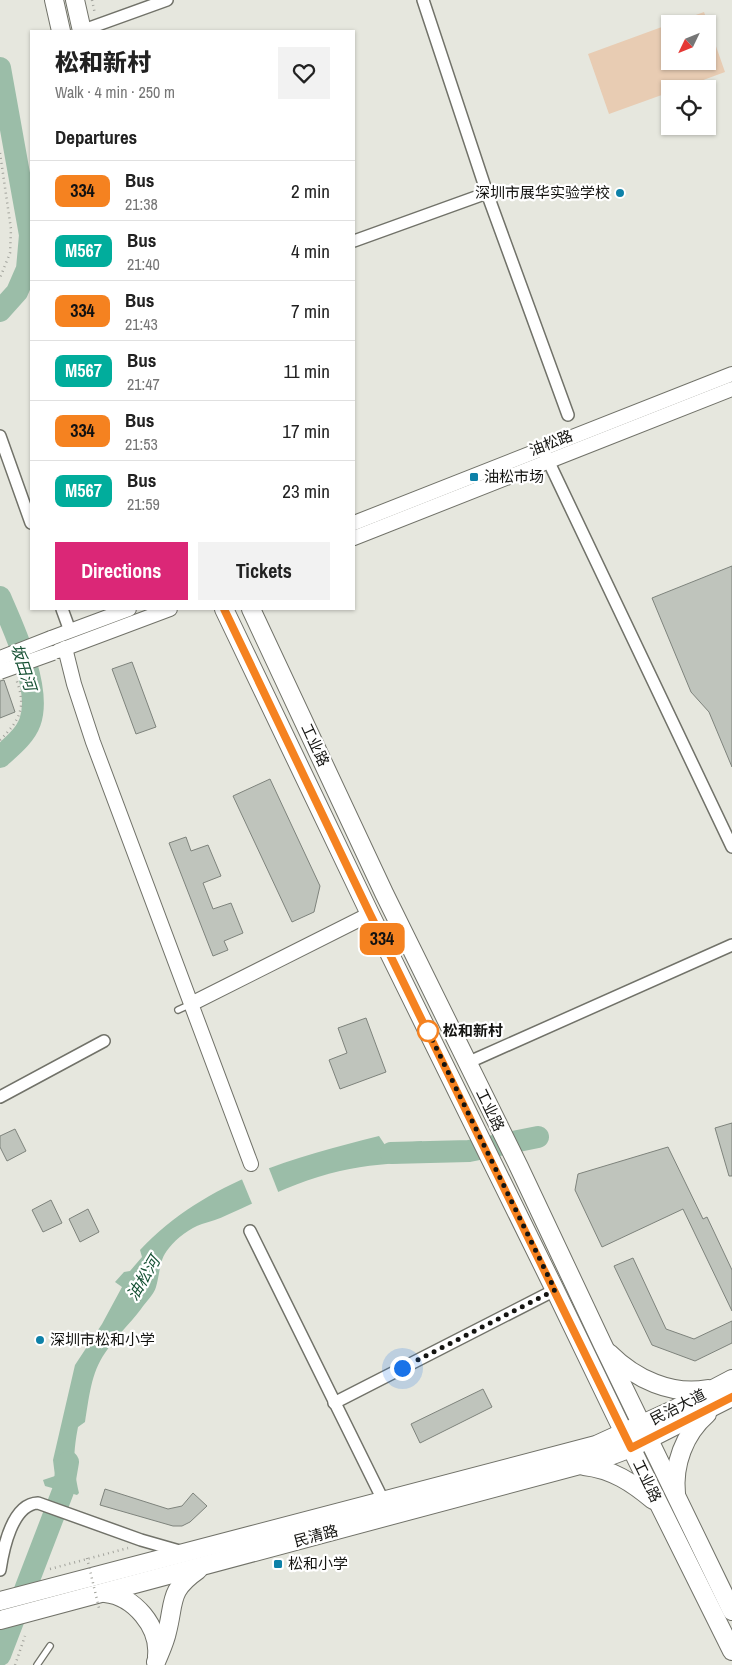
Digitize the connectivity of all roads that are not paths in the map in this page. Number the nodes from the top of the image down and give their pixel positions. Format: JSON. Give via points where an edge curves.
{"nodes":[{"id":1,"x":54,"y":0,"type":"edge"},
{"id":2,"x":75,"y":0,"type":"edge"},
{"id":3,"x":167,"y":0,"type":"edge"},
{"id":4,"x":423,"y":0,"type":"edge"},
{"id":5,"x":61,"y":30,"type":"edge"},
{"id":6,"x":82,"y":30,"type":"edge"},
{"id":7,"x":85,"y":30,"type":"edge"},
{"id":8,"x":487,"y":193,"type":"junction"},
{"id":9,"x":355,"y":241,"type":"edge"},
{"id":10,"x":732,"y":374,"type":"edge"},
{"id":11,"x":732,"y":389,"type":"edge"},
{"id":12,"x":568,"y":415,"type":"dead end"},
{"id":13,"x":0,"y":436,"type":"edge"},
{"id":14,"x":546,"y":455,"type":"junction"},
{"id":15,"x":30,"y":520,"type":"edge"},
{"id":16,"x":355,"y":523,"type":"edge"},
{"id":17,"x":355,"y":538,"type":"edge"},
{"id":18,"x":62,"y":610,"type":"edge"},
{"id":19,"x":126,"y":610,"type":"edge"},
{"id":20,"x":167,"y":610,"type":"edge"},
{"id":21,"x":224,"y":610,"type":"edge"},
{"id":22,"x":251,"y":610,"type":"edge"},
{"id":23,"x":70,"y":631,"type":"junction"},
{"id":24,"x":59,"y":650,"type":"junction"},
{"id":25,"x":0,"y":658,"type":"edge"},
{"id":26,"x":7,"y":673,"type":"edge"},
{"id":27,"x":732,"y":847,"type":"edge"},
{"id":28,"x":370,"y":914,"type":"junction"},
{"id":29,"x":732,"y":945,"type":"edge"},
{"id":30,"x":191,"y":1004,"type":"junction"},
{"id":31,"x":178,"y":1010,"type":"dead end"},
{"id":32,"x":104,"y":1041,"type":"dead end"},
{"id":33,"x":467,"y":1063,"type":"junction"},
{"id":34,"x":0,"y":1097,"type":"edge"},
{"id":35,"x":251,"y":1164,"type":"dead end"},
{"id":36,"x":250,"y":1231,"type":"dead end"},
{"id":37,"x":555,"y":1290,"type":"junction"},
{"id":38,"x":602,"y":1343,"type":"junction"},
{"id":39,"x":732,"y":1379,"type":"edge"},
{"id":40,"x":722,"y":1396,"type":"edge"},
{"id":41,"x":334,"y":1403,"type":"junction"},
{"id":42,"x":645,"y":1432,"type":"junction"},
{"id":43,"x":627,"y":1441,"type":"junction"},
{"id":44,"x":578,"y":1465,"type":"junction"},
{"id":45,"x":676,"y":1497,"type":"junction"},
{"id":46,"x":383,"y":1500,"type":"junction"},
{"id":47,"x":659,"y":1505,"type":"junction"},
{"id":48,"x":184,"y":1552,"type":"junction"},
{"id":49,"x":203,"y":1567,"type":"junction"},
{"id":50,"x":0,"y":1570,"type":"edge"},
{"id":51,"x":0,"y":1600,"type":"edge"},
{"id":52,"x":102,"y":1601,"type":"junction"},
{"id":53,"x":732,"y":1611,"type":"edge"},
{"id":54,"x":0,"y":1620,"type":"edge"},
{"id":55,"x":50,"y":1646,"type":"dead end"},
{"id":56,"x":732,"y":1651,"type":"edge"},
{"id":57,"x":156,"y":1663,"type":"edge"},
{"id":58,"x":37,"y":1665,"type":"edge"}],
"edges":[{"from":1,"to":5,"type":"main road"},
{"from":2,"to":6,"type":"main road"},
{"from":3,"to":7,"type":"street"},
{"from":4,"to":8,"type":"street"},
{"from":8,"to":9,"type":"street"},
{"from":8,"to":12,"type":"street"},
{"from":10,"to":14,"type":"street","name":"油松路"},
{"from":11,"to":14,"type":"street","name":"油松路"},
{"from":13,"to":15,"type":"street"},
{"from":14,"to":16,"type":"street","name":"油松路"},
{"from":14,"to":17,"type":"street","name":"油松路"},
{"from":14,"to":27,"type":"street"},
{"from":18,"to":23,"type":"street"},
{"from":19,"to":23,"type":"street"},
{"from":20,"to":24,"type":"street"},
{"from":21,"to":28,"type":"main road","name":"工业路"},
{"from":22,"to":33,"type":"main road","name":"工业路"},
{"from":23,"to":25,"type":"street","bridge":true},
{"from":24,"to":26,"type":"street","bridge":true},
{"from":24,"to":30,"type":"street"},
{"from":28,"to":30,"type":"street"},
{"from":28,"to":37,"type":"main road","name":"工业路"},
{"from":29,"to":33,"type":"street"},
{"from":30,"to":31,"type":"lane"},
{"from":30,"to":35,"type":"street"},
{"from":32,"to":34,"type":"street"},
{"from":33,"to":38,"type":"main road","name":"工业路"},
{"from":36,"to":41,"type":"street"},
{"from":37,"to":41,"type":"street"},
{"from":37,"to":43,"type":"main road","name":"工业路"},
{"from":38,"to":40,"type":"main road","via":[[617,1361],[642,1378],[673,1388]]},
{"from":38,"to":42,"type":"main road","name":"工业路"},
{"from":39,"to":40,"type":"main road","name":"民治大道"},
{"from":40,"to":42,"type":"main road","name":"民治大道"},
{"from":40,"to":45,"type":"main road","via":[[700,1420],[682,1449],[674,1480]]},
{"from":41,"to":46,"type":"street"},
{"from":42,"to":43,"type":"main road","name":"民治大道"},
{"from":42,"to":45,"type":"main road","name":"工业路"},
{"from":43,"to":44,"type":"main road","name":"民清路","via":[[608,1457]]},
{"from":43,"to":46,"type":"main road","name":"民清路","via":[[596,1445]]},
{"from":43,"to":47,"type":"main road","name":"工业路"},
{"from":44,"to":47,"type":"main road","via":[[614,1473]]},
{"from":44,"to":49,"type":"main road","name":"民清路"},
{"from":45,"to":53,"type":"main road","name":"工业路"},
{"from":46,"to":48,"type":"main road","name":"民清路"},
{"from":47,"to":56,"type":"main road","name":"工业路"},
{"from":48,"to":50,"type":"street","via":[[38,1503],[25,1507],[14,1523],[4,1545]]},
{"from":48,"to":51,"type":"main road","name":"民清路"},
{"from":49,"to":52,"type":"main road","name":"民清路"},
{"from":49,"to":57,"type":"main road","via":[[184,1581],[176,1592]]},
{"from":52,"to":54,"type":"main road","name":"民清路"},
{"from":52,"to":57,"type":"main road","via":[[122,1598],[146,1619],[158,1646]]},
{"from":55,"to":58,"type":"lane"}]}
